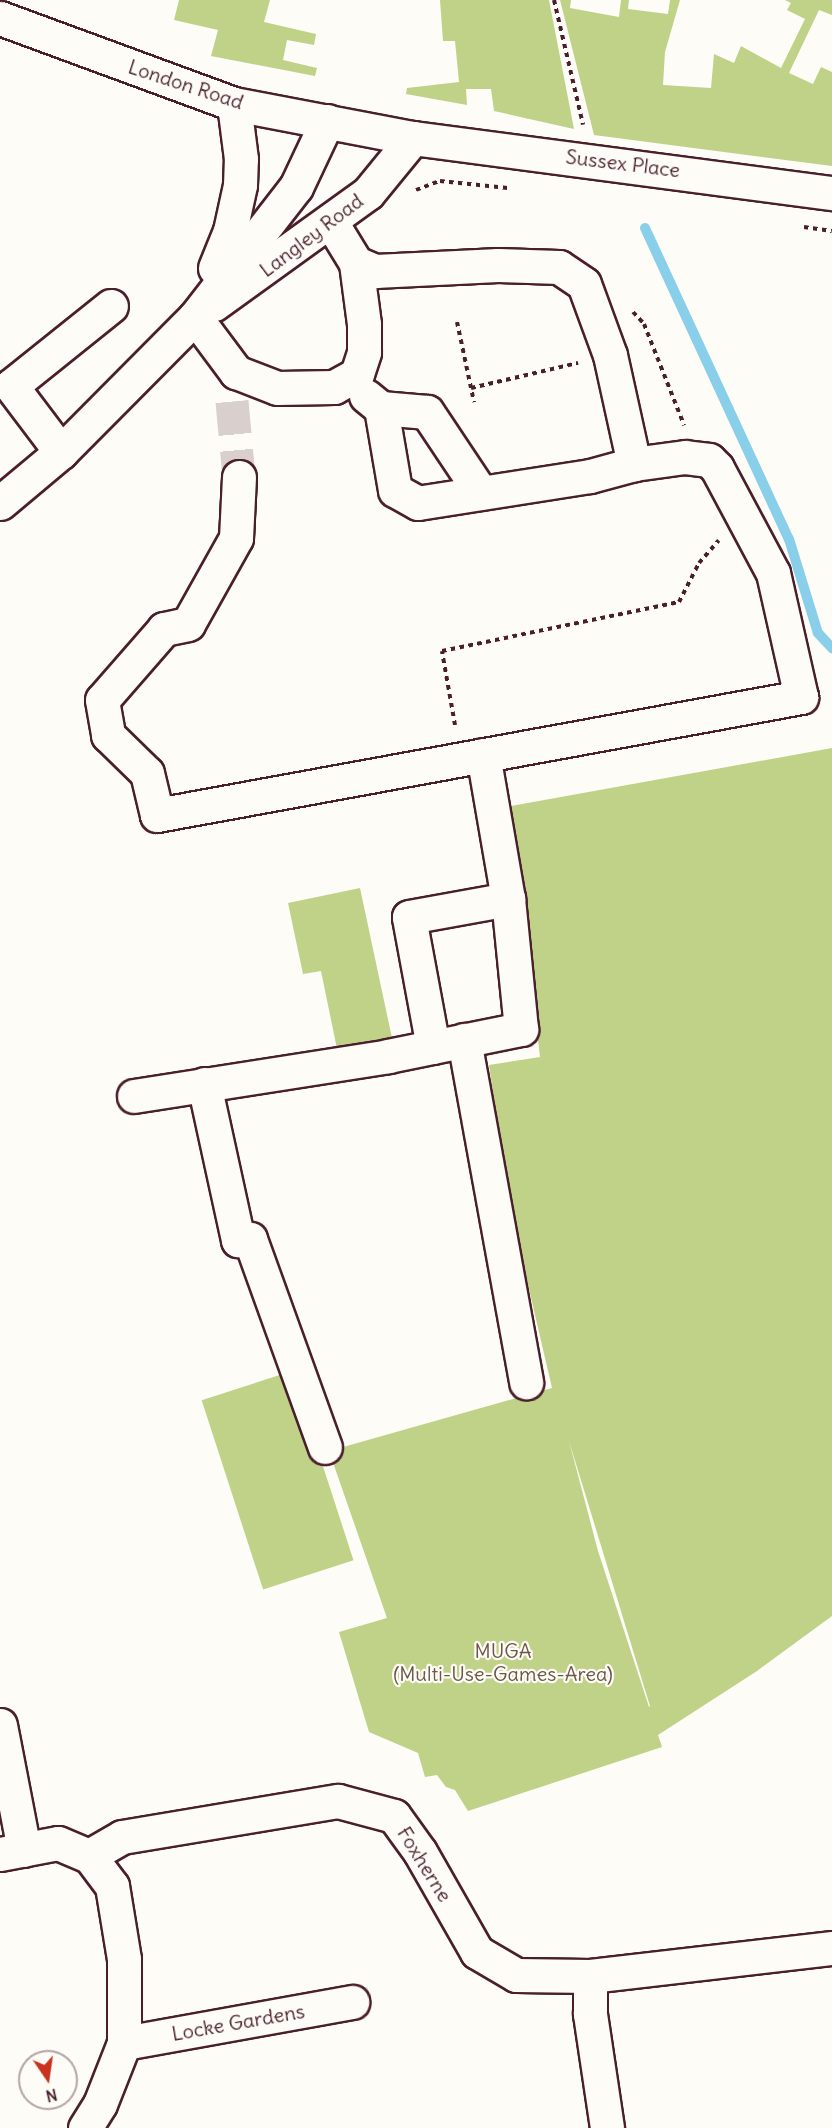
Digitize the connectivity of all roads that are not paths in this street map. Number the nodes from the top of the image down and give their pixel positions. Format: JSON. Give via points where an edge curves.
{"nodes":[{"id":1,"x":0,"y":18,"type":"edge"},
{"id":2,"x":234,"y":104,"type":"junction"},
{"id":3,"x":327,"y":122,"type":"junction"},
{"id":4,"x":412,"y":138,"type":"junction"},
{"id":5,"x":832,"y":193,"type":"edge"},
{"id":6,"x":331,"y":222,"type":"junction"},
{"id":7,"x":356,"y":263,"type":"junction"},
{"id":8,"x":111,"y":306,"type":"dead end"},
{"id":9,"x":195,"y":317,"type":"junction"},
{"id":10,"x":346,"y":380,"type":"junction"},
{"id":11,"x":381,"y":408,"type":"junction"},
{"id":12,"x":61,"y":452,"type":"junction"},
{"id":13,"x":634,"y":464,"type":"junction"},
{"id":14,"x":239,"y":477,"type":"tunnel mouth"},
{"id":15,"x":481,"y":494,"type":"junction"},
{"id":16,"x":0,"y":503,"type":"edge"},
{"id":17,"x":472,"y":757,"type":"junction"},
{"id":18,"x":508,"y":900,"type":"junction"},
{"id":19,"x":464,"y":1040,"type":"junction"},
{"id":20,"x":433,"y":1047,"type":"junction"},
{"id":21,"x":204,"y":1084,"type":"junction"},
{"id":22,"x":134,"y":1096,"type":"dead end"},
{"id":23,"x":526,"y":1383,"type":"dead end"},
{"id":24,"x":325,"y":1447,"type":"dead end"},
{"id":25,"x":0,"y":1725,"type":"edge"},
{"id":26,"x":12,"y":1852,"type":"edge"},
{"id":27,"x":89,"y":1856,"type":"junction"},
{"id":28,"x":832,"y":1948,"type":"edge"},
{"id":29,"x":590,"y":1976,"type":"junction"},
{"id":30,"x":352,"y":2002,"type":"dead end"},
{"id":31,"x":124,"y":2043,"type":"junction"},
{"id":32,"x":85,"y":2128,"type":"edge"},
{"id":33,"x":607,"y":2128,"type":"edge"}],
"edges":[{"from":1,"to":2,"type":"street","name":"London Road"},
{"from":2,"to":3,"type":"street","name":"London Road"},
{"from":2,"to":9,"type":"street","name":"Langley Road","via":[[241,159],[237,205]]},
{"from":3,"to":4,"type":"street","name":"London Road"},
{"from":3,"to":9,"type":"street","name":"Langley Road","via":[[296,187]]},
{"from":4,"to":5,"type":"street","name":"Sussex Place"},
{"from":4,"to":6,"type":"street","name":"Langley Road","via":[[368,193]]},
{"from":6,"to":7,"type":"street"},
{"from":6,"to":9,"type":"street","name":"Langley Road"},
{"from":7,"to":10,"type":"street","via":[[363,304],[364,352],[357,374]]},
{"from":7,"to":13,"type":"street","via":[[375,271],[498,265],[559,267],[584,284],[610,355]]},
{"from":8,"to":12,"type":"street","via":[[11,386]]},
{"from":9,"to":10,"type":"street","via":[[234,387],[334,387]]},
{"from":9,"to":12,"type":"street","name":"Langley Road"},
{"from":10,"to":11,"type":"street"},
{"from":11,"to":15,"type":"street","via":[[427,412]]},
{"from":11,"to":15,"type":"street","via":[[395,490],[418,503]]},
{"from":12,"to":16,"type":"street","name":"Langley Road"},
{"from":13,"to":15,"type":"street","via":[[590,476]]},
{"from":13,"to":17,"type":"street","via":[[685,458],[708,460],[717,468],[773,573],[801,697]]},
{"from":14,"to":17,"type":"street","via":[[236,538],[188,624],[164,629],[102,700],[108,735],[147,773],[157,815]]},
{"from":17,"to":18,"type":"street"},
{"from":18,"to":19,"type":"street","via":[[521,1029]]},
{"from":18,"to":20,"type":"street","via":[[409,917]]},
{"from":19,"to":20,"type":"street"},
{"from":19,"to":23,"type":"street"},
{"from":20,"to":21,"type":"street"},
{"from":21,"to":22,"type":"street"},
{"from":21,"to":24,"type":"street","via":[[237,1240],[250,1239]]},
{"from":25,"to":26,"type":"street"},
{"from":26,"to":27,"type":"street","via":[[58,1843]]},
{"from":27,"to":29,"type":"street","name":"Foxherne","via":[[122,1837],[338,1801],[394,1816],[420,1852],[477,1952],[516,1975]]},
{"from":27,"to":31,"type":"street","via":[[112,1886],[124,1959]]},
{"from":28,"to":29,"type":"street","name":"Foxherne"},
{"from":29,"to":33,"type":"street","via":[[590,2014]]},
{"from":30,"to":31,"type":"street","name":"Locke Gardens"},
{"from":31,"to":32,"type":"street","via":[[100,2104]]}]}
